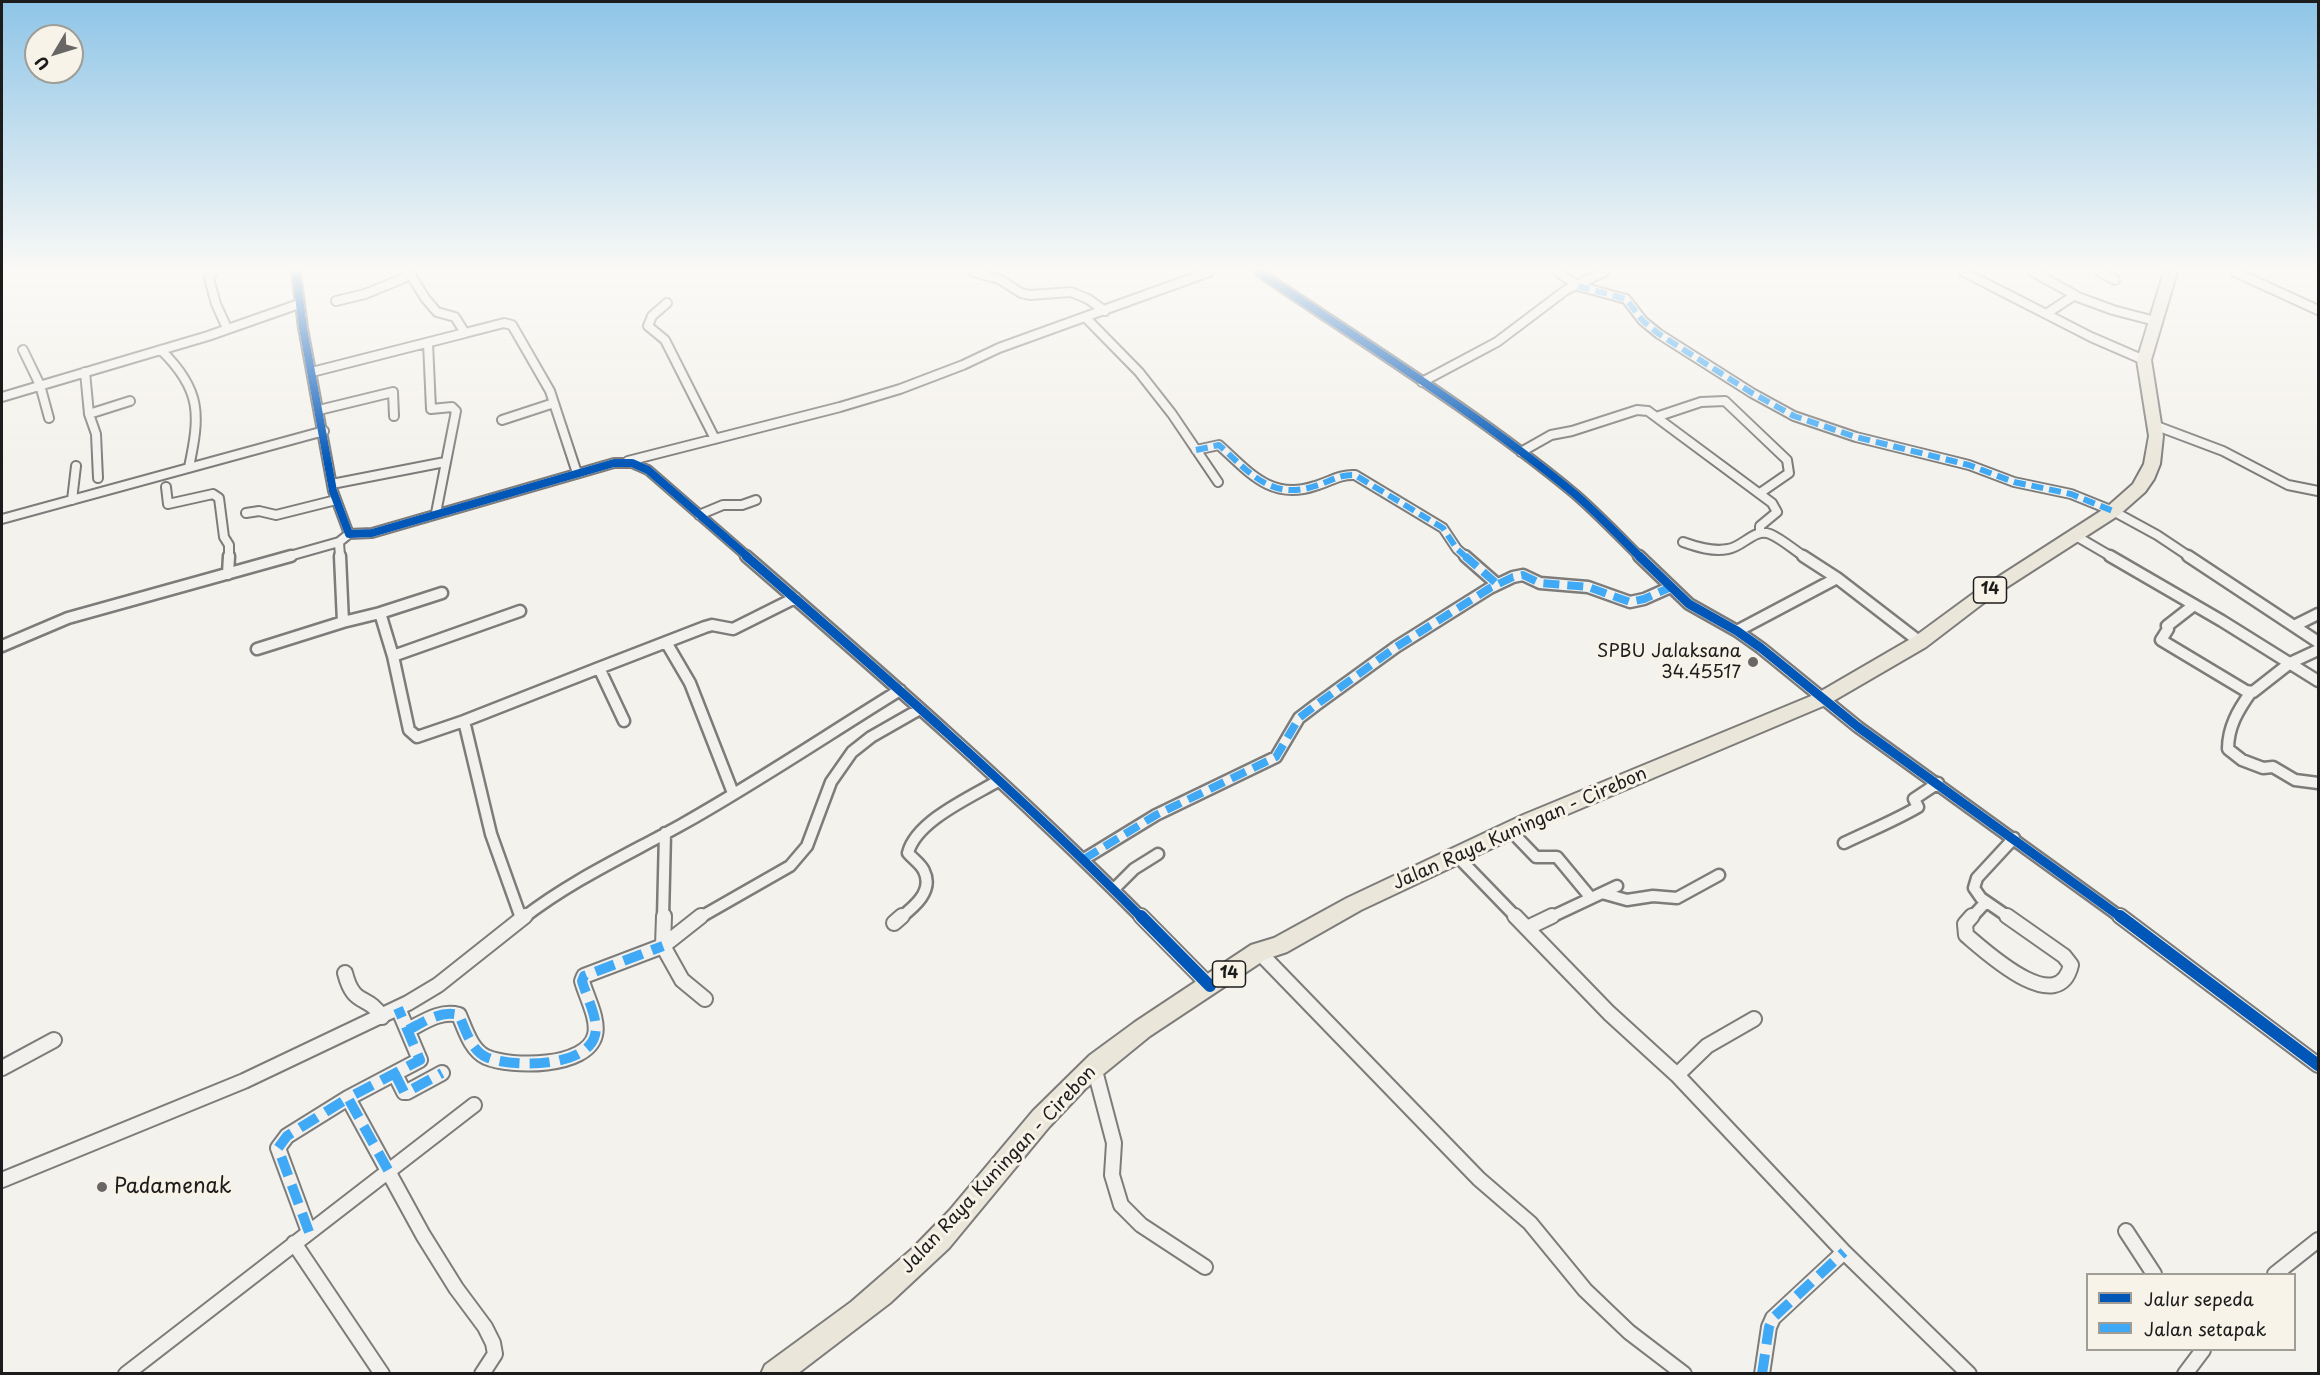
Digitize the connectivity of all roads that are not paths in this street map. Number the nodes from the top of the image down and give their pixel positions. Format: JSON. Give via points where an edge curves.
{"nodes":[{"id":1,"x":202,"y":336,"type":"edge"},
{"id":2,"x":305,"y":336,"type":"edge"},
{"id":3,"x":453,"y":336,"type":"edge"},
{"id":4,"x":518,"y":336,"type":"edge"},
{"id":5,"x":660,"y":336,"type":"edge"},
{"id":6,"x":1033,"y":336,"type":"edge"},
{"id":7,"x":1104,"y":336,"type":"edge"},
{"id":8,"x":1354,"y":336,"type":"edge"},
{"id":9,"x":1505,"y":336,"type":"edge"},
{"id":10,"x":1662,"y":336,"type":"edge"},
{"id":11,"x":2093,"y":336,"type":"edge"},
{"id":12,"x":2151,"y":336,"type":"edge"},
{"id":13,"x":428,"y":343,"type":"junction"},
{"id":14,"x":23,"y":350,"type":"dead end"},
{"id":15,"x":161,"y":350,"type":"junction"},
{"id":16,"x":2144,"y":360,"type":"junction"},
{"id":17,"x":85,"y":372,"type":"junction"},
{"id":18,"x":312,"y":372,"type":"junction"},
{"id":19,"x":1422,"y":382,"type":"junction"},
{"id":20,"x":40,"y":385,"type":"junction"},
{"id":21,"x":2,"y":397,"type":"edge"},
{"id":22,"x":130,"y":401,"type":"dead end"},
{"id":23,"x":554,"y":403,"type":"junction"},
{"id":24,"x":319,"y":410,"type":"junction"},
{"id":25,"x":89,"y":414,"type":"junction"},
{"id":26,"x":394,"y":416,"type":"dead end"},
{"id":27,"x":1656,"y":417,"type":"junction"},
{"id":28,"x":49,"y":418,"type":"dead end"},
{"id":29,"x":502,"y":420,"type":"dead end"},
{"id":30,"x":2154,"y":425,"type":"junction"},
{"id":31,"x":324,"y":431,"type":"junction"},
{"id":32,"x":715,"y":439,"type":"junction"},
{"id":33,"x":1196,"y":450,"type":"junction"},
{"id":34,"x":1521,"y":452,"type":"junction"},
{"id":35,"x":625,"y":461,"type":"junction"},
{"id":36,"x":445,"y":462,"type":"junction"},
{"id":37,"x":75,"y":466,"type":"dead end"},
{"id":38,"x":189,"y":466,"type":"junction"},
{"id":39,"x":576,"y":473,"type":"junction"},
{"id":40,"x":98,"y":478,"type":"dead end"},
{"id":41,"x":1218,"y":482,"type":"dead end"},
{"id":42,"x":332,"y":484,"type":"junction"},
{"id":43,"x":166,"y":487,"type":"dead end"},
{"id":44,"x":2319,"y":491,"type":"edge"},
{"id":45,"x":1760,"y":493,"type":"junction"},
{"id":46,"x":72,"y":500,"type":"junction"},
{"id":47,"x":336,"y":500,"type":"junction"},
{"id":48,"x":756,"y":500,"type":"dead end"},
{"id":49,"x":2113,"y":511,"type":"junction"},
{"id":50,"x":246,"y":513,"type":"dead end"},
{"id":51,"x":436,"y":513,"type":"junction"},
{"id":52,"x":699,"y":515,"type":"junction"},
{"id":53,"x":2,"y":519,"type":"edge"},
{"id":54,"x":1760,"y":533,"type":"junction"},
{"id":55,"x":349,"y":534,"type":"junction"},
{"id":56,"x":2076,"y":536,"type":"junction"},
{"id":57,"x":339,"y":542,"type":"junction"},
{"id":58,"x":1683,"y":542,"type":"dead end"},
{"id":59,"x":228,"y":574,"type":"junction"},
{"id":60,"x":1837,"y":578,"type":"junction"},
{"id":61,"x":1497,"y":584,"type":"junction"},
{"id":62,"x":1671,"y":587,"type":"junction"},
{"id":63,"x":442,"y":593,"type":"dead end"},
{"id":64,"x":795,"y":598,"type":"junction"},
{"id":65,"x":2194,"y":605,"type":"junction"},
{"id":66,"x":520,"y":611,"type":"dead end"},
{"id":67,"x":380,"y":613,"type":"junction"},
{"id":68,"x":2319,"y":614,"type":"edge"},
{"id":69,"x":344,"y":622,"type":"junction"},
{"id":70,"x":2294,"y":626,"type":"junction"},
{"id":71,"x":1737,"y":631,"type":"junction"},
{"id":72,"x":666,"y":642,"type":"junction"},
{"id":73,"x":1920,"y":642,"type":"junction"},
{"id":74,"x":2319,"y":642,"type":"edge"},
{"id":75,"x":2,"y":645,"type":"edge"},
{"id":76,"x":257,"y":649,"type":"dead end"},
{"id":77,"x":2319,"y":650,"type":"edge"},
{"id":78,"x":393,"y":656,"type":"junction"},
{"id":79,"x":2290,"y":663,"type":"junction"},
{"id":80,"x":599,"y":668,"type":"junction"},
{"id":81,"x":2319,"y":681,"type":"edge"},
{"id":82,"x":900,"y":690,"type":"junction"},
{"id":83,"x":2251,"y":692,"type":"junction"},
{"id":84,"x":1822,"y":699,"type":"junction"},
{"id":85,"x":920,"y":709,"type":"junction"},
{"id":86,"x":464,"y":721,"type":"junction"},
{"id":87,"x":624,"y":721,"type":"dead end"},
{"id":88,"x":998,"y":782,"type":"junction"},
{"id":89,"x":1938,"y":783,"type":"junction"},
{"id":90,"x":2319,"y":783,"type":"edge"},
{"id":91,"x":733,"y":793,"type":"junction"},
{"id":92,"x":1510,"y":830,"type":"junction"},
{"id":93,"x":664,"y":833,"type":"junction"},
{"id":94,"x":2014,"y":838,"type":"junction"},
{"id":95,"x":1844,"y":843,"type":"dead end"},
{"id":96,"x":1158,"y":854,"type":"dead end"},
{"id":97,"x":1456,"y":855,"type":"junction"},
{"id":98,"x":1084,"y":859,"type":"junction"},
{"id":99,"x":1719,"y":875,"type":"dead end"},
{"id":100,"x":1617,"y":886,"type":"dead end"},
{"id":101,"x":1114,"y":889,"type":"junction"},
{"id":102,"x":1597,"y":895,"type":"junction"},
{"id":103,"x":1986,"y":902,"type":"junction"},
{"id":104,"x":521,"y":918,"type":"junction"},
{"id":105,"x":894,"y":923,"type":"dead end"},
{"id":106,"x":1527,"y":928,"type":"junction"},
{"id":107,"x":663,"y":946,"type":"junction"},
{"id":108,"x":1259,"y":952,"type":"junction"},
{"id":109,"x":345,"y":973,"type":"dead end"},
{"id":110,"x":1210,"y":986,"type":"junction"},
{"id":111,"x":705,"y":999,"type":"dead end"},
{"id":112,"x":398,"y":1008,"type":"junction"},
{"id":113,"x":382,"y":1017,"type":"junction"},
{"id":114,"x":1754,"y":1019,"type":"dead end"},
{"id":115,"x":408,"y":1030,"type":"junction"},
{"id":116,"x":54,"y":1040,"type":"dead end"},
{"id":117,"x":2319,"y":1065,"type":"edge"},
{"id":118,"x":1094,"y":1067,"type":"junction"},
{"id":119,"x":2,"y":1068,"type":"edge"},
{"id":120,"x":442,"y":1073,"type":"dead end"},
{"id":121,"x":395,"y":1074,"type":"junction"},
{"id":122,"x":1677,"y":1075,"type":"junction"},
{"id":123,"x":348,"y":1098,"type":"junction"},
{"id":124,"x":474,"y":1105,"type":"dead end"},
{"id":125,"x":388,"y":1170,"type":"junction"},
{"id":126,"x":2,"y":1180,"type":"edge"},
{"id":127,"x":2126,"y":1231,"type":"dead end"},
{"id":128,"x":309,"y":1232,"type":"junction"},
{"id":129,"x":2319,"y":1240,"type":"edge"},
{"id":130,"x":294,"y":1243,"type":"junction"},
{"id":131,"x":1844,"y":1252,"type":"junction"},
{"id":132,"x":1205,"y":1267,"type":"dead end"},
{"id":133,"x":2153,"y":1273,"type":"edge"},
{"id":134,"x":2278,"y":1273,"type":"edge"},
{"id":135,"x":2202,"y":1351,"type":"edge"},
{"id":136,"x":126,"y":1374,"type":"edge"},
{"id":137,"x":382,"y":1374,"type":"edge"},
{"id":138,"x":482,"y":1374,"type":"edge"},
{"id":139,"x":774,"y":1374,"type":"edge"},
{"id":140,"x":1684,"y":1374,"type":"edge"},
{"id":141,"x":1761,"y":1374,"type":"edge"},
{"id":142,"x":1969,"y":1374,"type":"edge"},
{"id":143,"x":2185,"y":1374,"type":"edge"}],
"edges":[{"from":1,"to":15,"type":"street"},
{"from":2,"to":18,"type":"street"},
{"from":3,"to":13,"type":"street"},
{"from":4,"to":23,"type":"street"},
{"from":5,"to":32,"type":"street"},
{"from":6,"to":32,"type":"street","via":[[900,389]]},
{"from":7,"to":33,"type":"street","via":[[1139,372]]},
{"from":8,"to":19,"type":"street"},
{"from":9,"to":19,"type":"street"},
{"from":10,"to":49,"type":"street","via":[[1794,416],[1856,437],[1969,465],[2014,482],[2071,494]]},
{"from":11,"to":16,"type":"street"},
{"from":12,"to":16,"type":"highway","name":"Jalan Raya Kuningan - Cirebon","number":"14"},
{"from":13,"to":18,"type":"street"},
{"from":13,"to":36,"type":"street","via":[[431,409],[452,407],[456,411]]},
{"from":14,"to":20,"type":"street"},
{"from":15,"to":17,"type":"street"},
{"from":15,"to":38,"type":"street","via":[[172,360],[197,414]]},
{"from":16,"to":30,"type":"highway","name":"Jalan Raya Kuningan - Cirebon","number":"14"},
{"from":17,"to":20,"type":"street"},
{"from":17,"to":25,"type":"street"},
{"from":18,"to":24,"type":"street"},
{"from":19,"to":34,"type":"street"},
{"from":20,"to":21,"type":"street"},
{"from":20,"to":28,"type":"street"},
{"from":22,"to":25,"type":"street"},
{"from":23,"to":29,"type":"street"},
{"from":23,"to":39,"type":"street"},
{"from":24,"to":26,"type":"street","via":[[393,392]]},
{"from":24,"to":31,"type":"street"},
{"from":25,"to":40,"type":"street","via":[[96,434]]},
{"from":27,"to":34,"type":"street","via":[[1637,410],[1551,435]]},
{"from":27,"to":45,"type":"street"},
{"from":27,"to":45,"type":"street","via":[[1676,409],[1725,401],[1787,460],[1789,473]]},
{"from":30,"to":44,"type":"street","via":[[2223,450],[2288,485]]},
{"from":30,"to":49,"type":"highway","name":"Jalan Raya Kuningan - Cirebon","number":"14","via":[[2154,450],[2146,479]]},
{"from":31,"to":38,"type":"street"},
{"from":31,"to":42,"type":"street"},
{"from":32,"to":35,"type":"street"},
{"from":33,"to":41,"type":"street"},
{"from":33,"to":61,"type":"street","via":[[1219,445],[1252,476],[1281,492],[1302,491],[1345,474],[1354,475],[1443,528],[1457,549]]},
{"from":34,"to":62,"type":"street","via":[[1569,489]]},
{"from":35,"to":39,"type":"street"},
{"from":35,"to":52,"type":"street","via":[[648,470]]},
{"from":36,"to":42,"type":"street"},
{"from":36,"to":51,"type":"street"},
{"from":37,"to":46,"type":"street"},
{"from":38,"to":46,"type":"street"},
{"from":39,"to":51,"type":"street"},
{"from":42,"to":47,"type":"street"},
{"from":43,"to":59,"type":"street","via":[[168,504],[213,494],[219,498],[224,537],[229,545]]},
{"from":45,"to":54,"type":"street","via":[[1777,510],[1760,526]]},
{"from":46,"to":53,"type":"street"},
{"from":47,"to":50,"type":"street","via":[[276,515]]},
{"from":47,"to":55,"type":"street"},
{"from":48,"to":52,"type":"street","via":[[723,505]]},
{"from":49,"to":56,"type":"highway","name":"Jalan Raya Kuningan - Cirebon","number":"14"},
{"from":49,"to":70,"type":"street","via":[[2157,535]]},
{"from":51,"to":55,"type":"street","via":[[372,533]]},
{"from":52,"to":64,"type":"street"},
{"from":54,"to":58,"type":"street","via":[[1730,549]]},
{"from":54,"to":60,"type":"street","via":[[1773,535]]},
{"from":55,"to":57,"type":"street"},
{"from":56,"to":65,"type":"street"},
{"from":56,"to":73,"type":"highway","name":"Jalan Raya Kuningan - Cirebon","number":"14","via":[[1984,594]]},
{"from":57,"to":59,"type":"street"},
{"from":57,"to":69,"type":"street"},
{"from":59,"to":75,"type":"street","via":[[68,618]]},
{"from":60,"to":71,"type":"street"},
{"from":60,"to":73,"type":"street"},
{"from":61,"to":62,"type":"street","via":[[1521,575],[1540,583],[1588,587],[1630,602]]},
{"from":61,"to":98,"type":"street","via":[[1396,647],[1299,718],[1276,757],[1156,815]]},
{"from":62,"to":71,"type":"street","via":[[1697,610]]},
{"from":63,"to":67,"type":"street"},
{"from":64,"to":72,"type":"street","via":[[733,629],[712,625]]},
{"from":64,"to":82,"type":"street"},
{"from":65,"to":79,"type":"street"},
{"from":65,"to":83,"type":"street","via":[[2166,626],[2161,640]]},
{"from":66,"to":78,"type":"street"},
{"from":67,"to":69,"type":"street"},
{"from":67,"to":78,"type":"street"},
{"from":68,"to":70,"type":"street"},
{"from":69,"to":76,"type":"street"},
{"from":70,"to":74,"type":"street"},
{"from":71,"to":84,"type":"street"},
{"from":72,"to":80,"type":"street"},
{"from":72,"to":91,"type":"street","via":[[693,690]]},
{"from":73,"to":84,"type":"highway","name":"Jalan Raya Kuningan - Cirebon","number":"14"},
{"from":77,"to":79,"type":"street"},
{"from":78,"to":86,"type":"street","via":[[412,734],[417,736]]},
{"from":79,"to":81,"type":"street"},
{"from":79,"to":83,"type":"street"},
{"from":80,"to":86,"type":"street"},
{"from":80,"to":87,"type":"street"},
{"from":82,"to":85,"type":"street"},
{"from":82,"to":91,"type":"street"},
{"from":83,"to":90,"type":"street","via":[[2227,734],[2228,749],[2242,760],[2263,768],[2273,767],[2295,780]]},
{"from":84,"to":89,"type":"street"},
{"from":84,"to":92,"type":"highway","name":"Jalan Raya Kuningan - Cirebon","number":"14"},
{"from":85,"to":88,"type":"street"},
{"from":85,"to":107,"type":"street","via":[[871,737],[848,757],[831,782],[807,846],[797,860],[705,913]]},
{"from":86,"to":104,"type":"street","via":[[491,834]]},
{"from":88,"to":98,"type":"street"},
{"from":88,"to":105,"type":"street","via":[[939,818],[910,843],[908,853],[925,872],[927,887],[922,897]]},
{"from":89,"to":94,"type":"street"},
{"from":89,"to":95,"type":"street","via":[[1914,799],[1918,807],[1886,826]]},
{"from":91,"to":93,"type":"street"},
{"from":92,"to":97,"type":"highway","name":"Jalan Raya Kuningan - Cirebon","number":"14"},
{"from":92,"to":102,"type":"street","via":[[1536,857],[1553,855],[1561,860]]},
{"from":93,"to":104,"type":"street","via":[[597,869]]},
{"from":93,"to":107,"type":"street"},
{"from":94,"to":103,"type":"street","via":[[1975,881],[1976,892]]},
{"from":94,"to":117,"type":"street"},
{"from":96,"to":101,"type":"street","via":[[1134,869]]},
{"from":97,"to":106,"type":"street"},
{"from":97,"to":108,"type":"highway","name":"Jalan Raya Kuningan - Cirebon","number":"14"},
{"from":98,"to":101,"type":"street"},
{"from":99,"to":102,"type":"street","via":[[1677,898],[1627,900]]},
{"from":100,"to":102,"type":"street"},
{"from":101,"to":110,"type":"street"},
{"from":102,"to":106,"type":"street"},
{"from":103,"to":103,"type":"street","via":[[2064,956],[2071,965],[2065,978],[2053,986],[2029,981],[1966,935],[1965,924]]},
{"from":104,"to":112,"type":"street","via":[[438,985]]},
{"from":106,"to":122,"type":"street","via":[[1609,1013]]},
{"from":107,"to":111,"type":"street","via":[[682,980]]},
{"from":107,"to":115,"type":"street","via":[[584,976],[595,1034],[592,1043],[578,1055],[527,1063],[487,1057],[475,1049],[459,1016],[453,1013]]},
{"from":108,"to":110,"type":"highway","name":"Jalan Raya Kuningan - Cirebon","number":"14"},
{"from":108,"to":140,"type":"street","via":[[1479,1179],[1530,1223],[1585,1290],[1629,1332]]},
{"from":109,"to":113,"type":"street","via":[[356,998],[374,1005]]},
{"from":110,"to":118,"type":"highway","name":"Jalan Raya Kuningan - Cirebon","number":"14"},
{"from":112,"to":113,"type":"street"},
{"from":112,"to":115,"type":"street"},
{"from":113,"to":126,"type":"street","via":[[244,1082]]},
{"from":114,"to":122,"type":"street","via":[[1707,1046]]},
{"from":115,"to":121,"type":"street","via":[[420,1060]]},
{"from":116,"to":119,"type":"street"},
{"from":118,"to":132,"type":"street","via":[[1114,1143],[1112,1175],[1121,1205],[1141,1225]]},
{"from":118,"to":139,"type":"highway","name":"Jalan Raya Kuningan - Cirebon","number":"14","via":[[1018,1147],[940,1239],[848,1321]]},
{"from":120,"to":121,"type":"street","via":[[407,1092]]},
{"from":121,"to":123,"type":"street"},
{"from":122,"to":131,"type":"street"},
{"from":123,"to":125,"type":"street"},
{"from":123,"to":128,"type":"street","via":[[287,1137],[278,1148]]},
{"from":124,"to":125,"type":"street"},
{"from":125,"to":128,"type":"street"},
{"from":125,"to":138,"type":"street","via":[[423,1235],[493,1343],[495,1354]]},
{"from":127,"to":133,"type":"street"},
{"from":128,"to":130,"type":"street"},
{"from":129,"to":134,"type":"street"},
{"from":130,"to":136,"type":"street"},
{"from":130,"to":137,"type":"street"},
{"from":131,"to":141,"type":"street","via":[[1773,1318]]},
{"from":131,"to":142,"type":"street"},
{"from":135,"to":143,"type":"street"}]}
